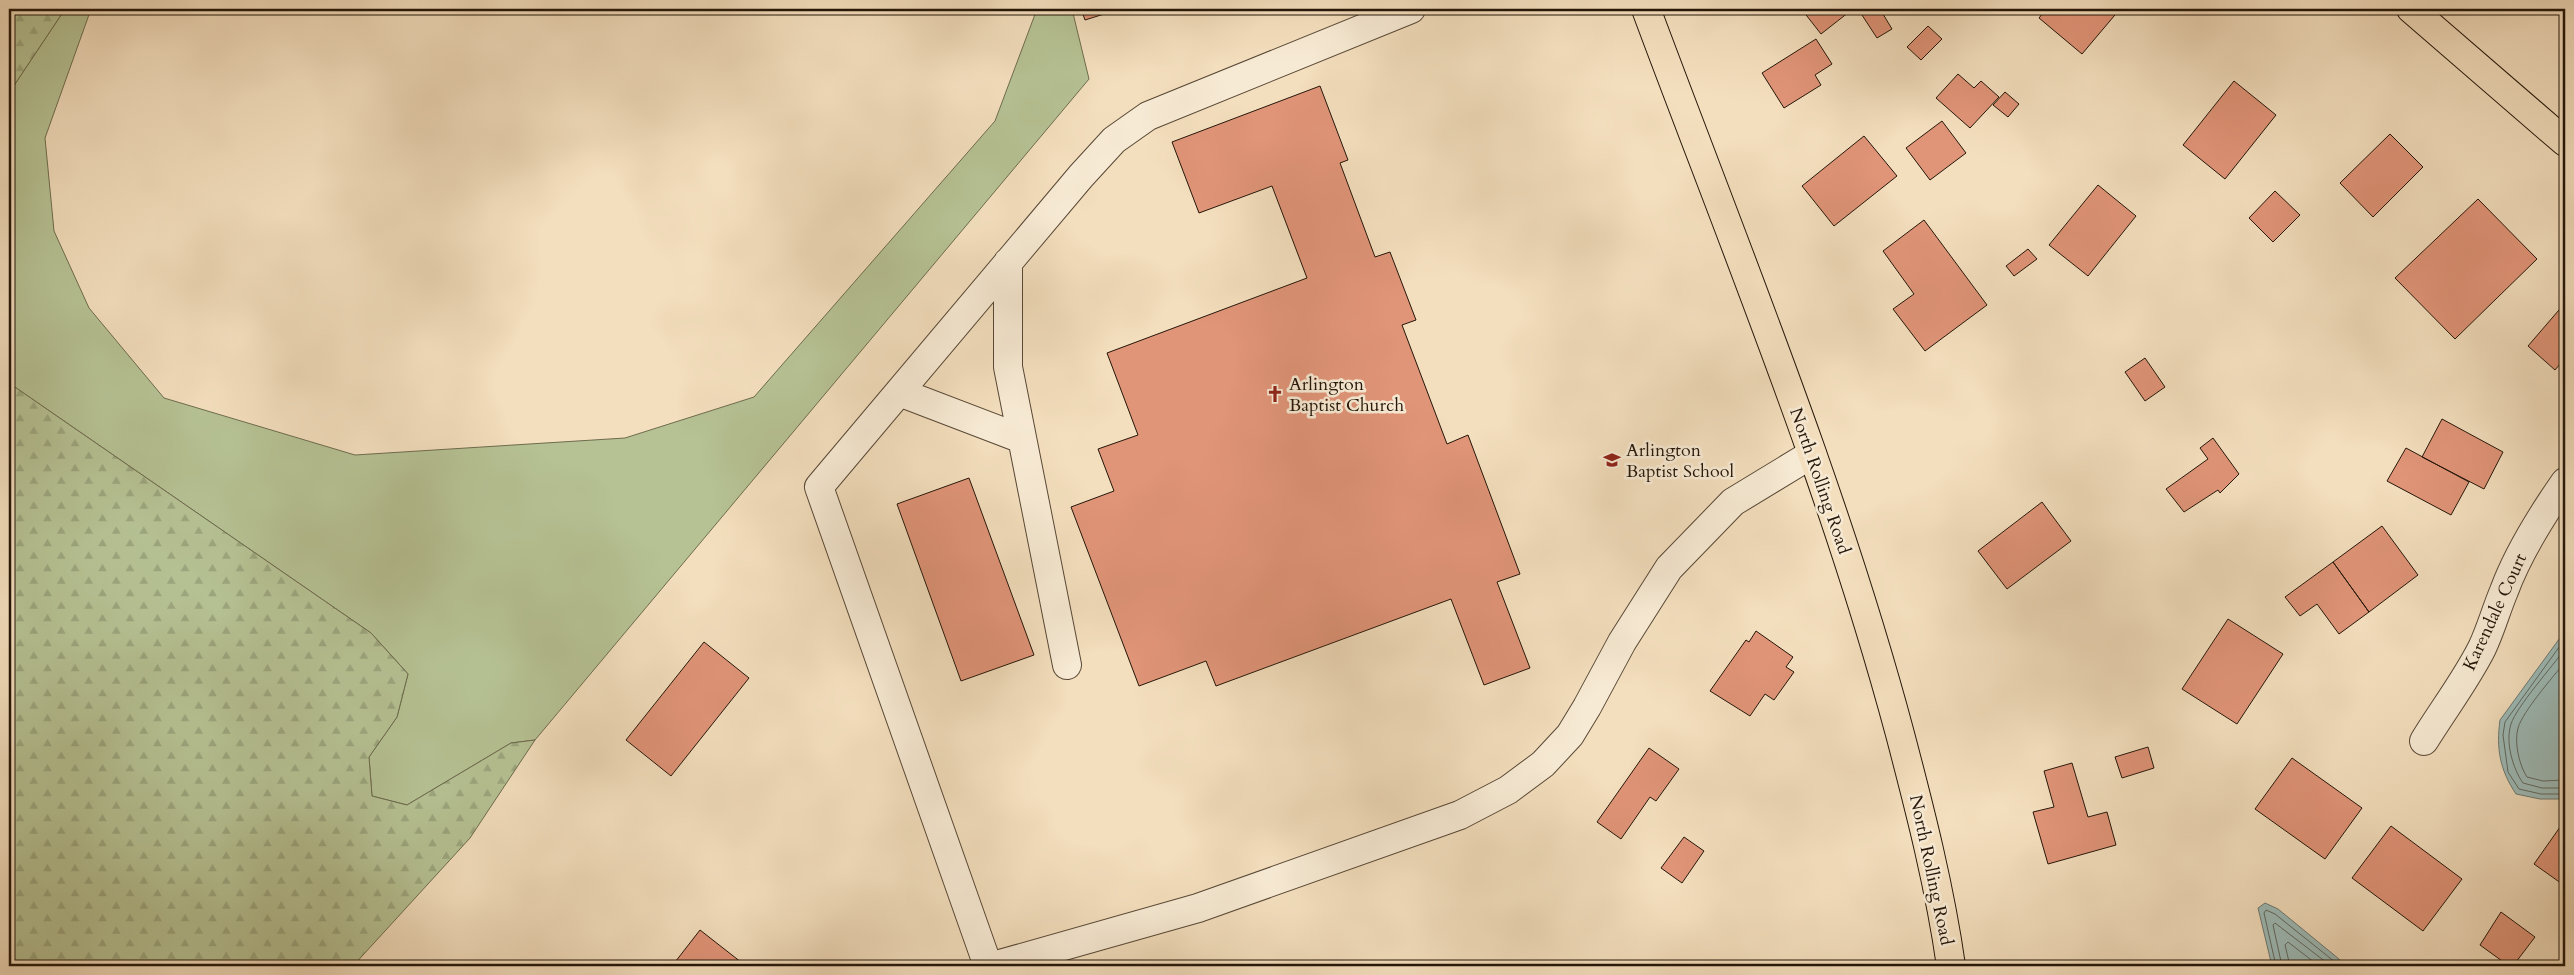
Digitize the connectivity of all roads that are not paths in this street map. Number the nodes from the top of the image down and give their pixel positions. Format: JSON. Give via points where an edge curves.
{"nodes":[{"id":1,"x":1411,"y":9,"type":"edge"},
{"id":2,"x":1646,"y":9,"type":"edge"},
{"id":3,"x":2411,"y":9,"type":"edge"},
{"id":4,"x":2565,"y":142,"type":"edge"},
{"id":5,"x":1008,"y":262,"type":"junction"},
{"id":6,"x":899,"y":392,"type":"junction"},
{"id":7,"x":1022,"y":439,"type":"junction"},
{"id":8,"x":1812,"y":454,"type":"junction"},
{"id":9,"x":2565,"y":482,"type":"edge"},
{"id":10,"x":1067,"y":665,"type":"dead end"},
{"id":11,"x":2424,"y":741,"type":"dead end"},
{"id":12,"x":988,"y":966,"type":"edge"},
{"id":13,"x":993,"y":966,"type":"edge"},
{"id":14,"x":1950,"y":966,"type":"edge"}],
"edges":[{"from":1,"to":5,"type":"street","via":[[1148,116],[1114,140]]},
{"from":2,"to":8,"type":"main road","name":"North Rolling Road"},
{"from":3,"to":4,"type":"main road"},
{"from":5,"to":6,"type":"street"},
{"from":5,"to":7,"type":"street","via":[[1008,367]]},
{"from":6,"to":7,"type":"street"},
{"from":6,"to":12,"type":"street","via":[[819,487]]},
{"from":7,"to":10,"type":"street"},
{"from":8,"to":13,"type":"street","via":[[1733,502],[1669,568],[1622,642],[1570,735],[1543,764],[1508,790],[1460,815],[1198,908]]},
{"from":8,"to":14,"type":"main road","name":"North Rolling Road","via":[[1878,651],[1918,804]]},
{"from":9,"to":11,"type":"street","name":"Karendale Court","via":[[2517,562],[2496,620],[2481,650]]}]}
